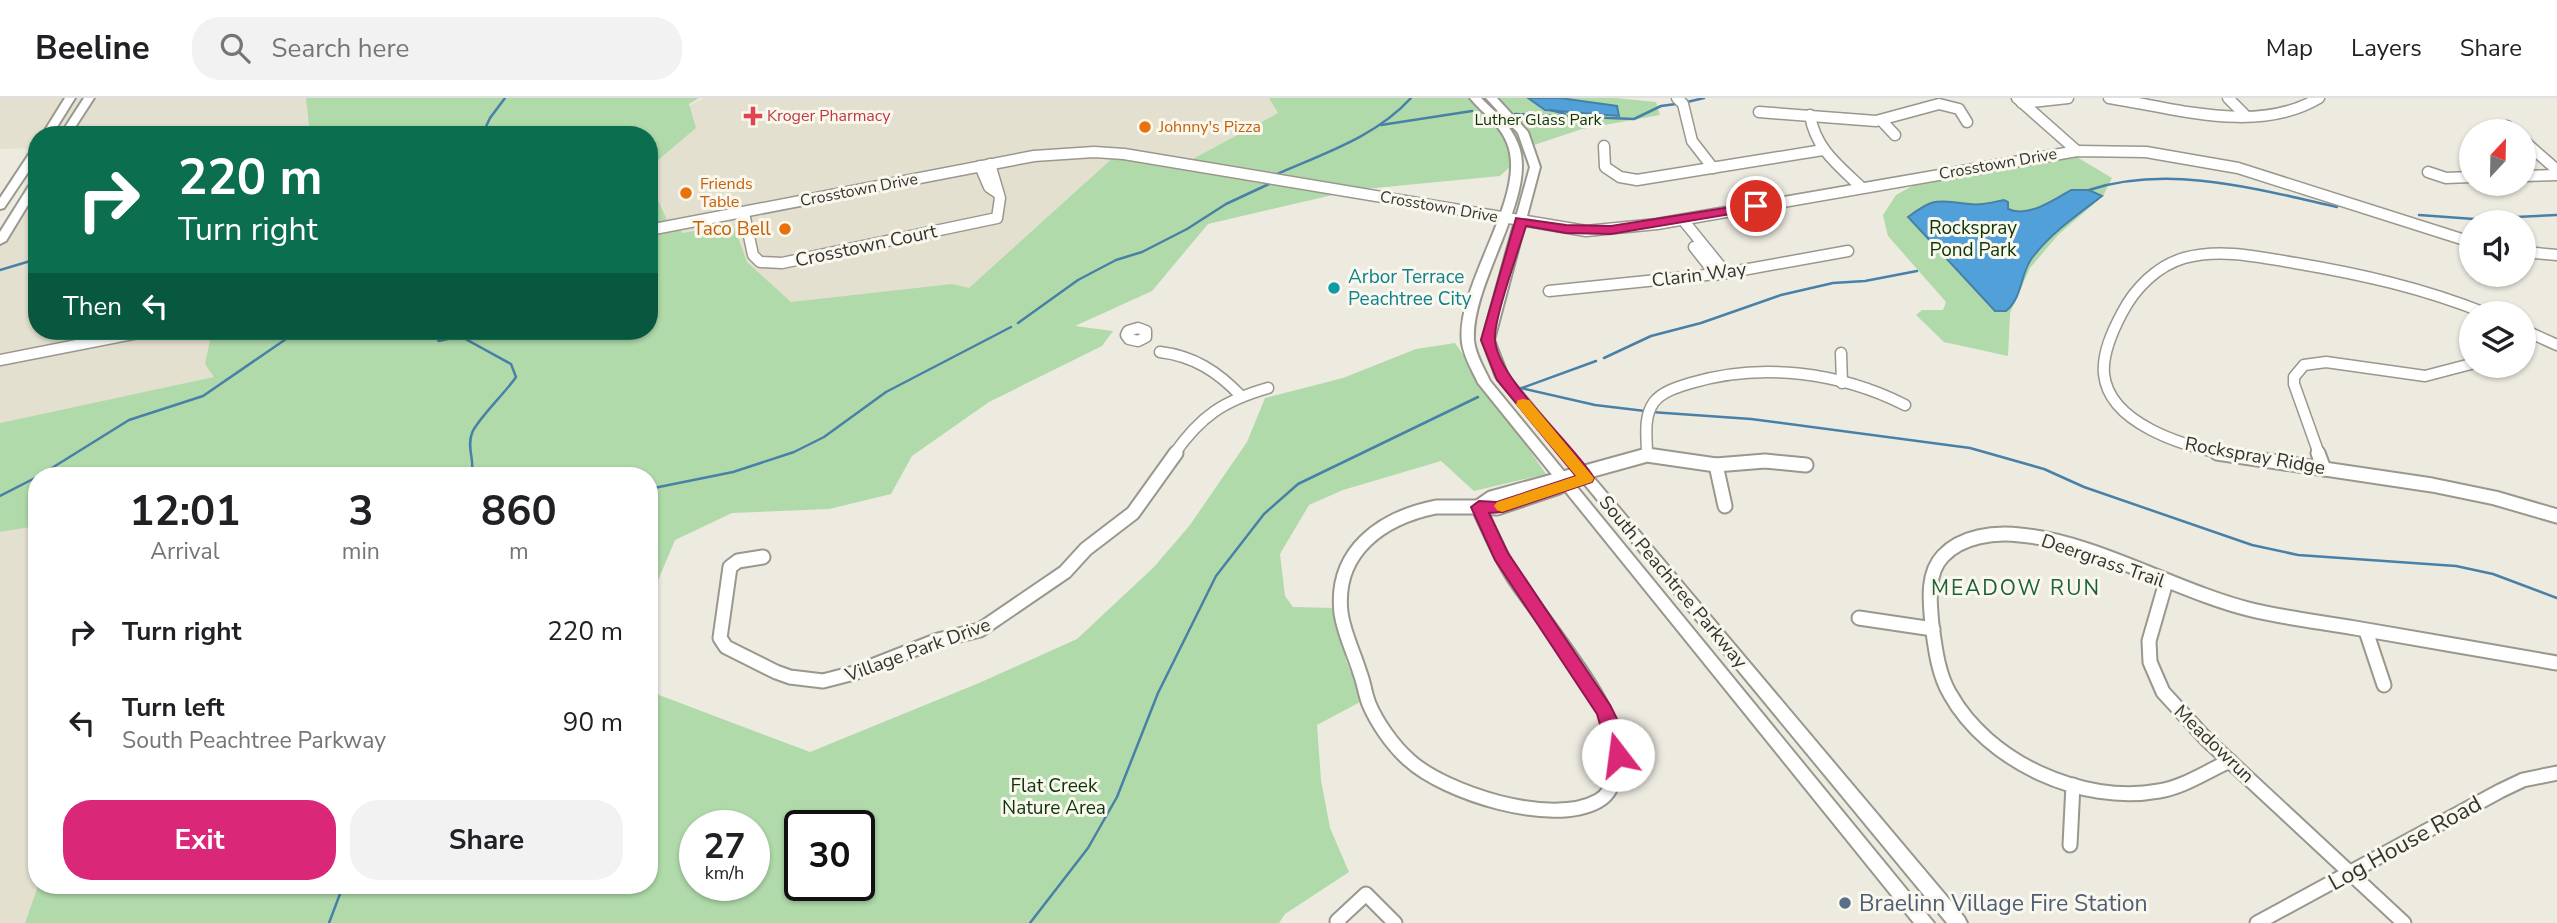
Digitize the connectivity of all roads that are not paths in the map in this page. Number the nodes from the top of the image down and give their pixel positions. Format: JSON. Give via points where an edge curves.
{"nodes":[{"id":1,"x":70,"y":98,"type":"edge"},
{"id":2,"x":89,"y":98,"type":"edge"},
{"id":3,"x":1475,"y":98,"type":"edge"},
{"id":4,"x":1491,"y":98,"type":"edge"},
{"id":5,"x":1677,"y":98,"type":"edge"},
{"id":6,"x":2068,"y":98,"type":"edge"},
{"id":7,"x":2109,"y":98,"type":"edge"},
{"id":8,"x":2228,"y":98,"type":"edge"},
{"id":9,"x":2319,"y":98,"type":"edge"},
{"id":10,"x":2020,"y":100,"type":"edge"},
{"id":11,"x":1759,"y":112,"type":"dead end"},
{"id":12,"x":2244,"y":114,"type":"junction"},
{"id":13,"x":1810,"y":116,"type":"junction"},
{"id":14,"x":1881,"y":120,"type":"junction"},
{"id":15,"x":1967,"y":122,"type":"dead end"},
{"id":16,"x":53,"y":126,"type":"edge"},
{"id":17,"x":71,"y":126,"type":"edge"},
{"id":18,"x":1895,"y":135,"type":"dead end"},
{"id":19,"x":1604,"y":146,"type":"dead end"},
{"id":20,"x":1823,"y":150,"type":"junction"},
{"id":21,"x":2077,"y":151,"type":"junction"},
{"id":22,"x":2536,"y":153,"type":"edge"},
{"id":23,"x":28,"y":164,"type":"edge"},
{"id":24,"x":985,"y":165,"type":"junction"},
{"id":25,"x":1713,"y":168,"type":"junction"},
{"id":26,"x":2428,"y":172,"type":"dead end"},
{"id":27,"x":2557,"y":173,"type":"edge"},
{"id":28,"x":2536,"y":175,"type":"edge"},
{"id":29,"x":2459,"y":177,"type":"edge"},
{"id":30,"x":1861,"y":187,"type":"junction"},
{"id":31,"x":998,"y":193,"type":"joint"},
{"id":32,"x":28,"y":196,"type":"edge"},
{"id":33,"x":0,"y":206,"type":"edge"},
{"id":34,"x":744,"y":214,"type":"junction"},
{"id":35,"x":1513,"y":220,"type":"junction"},
{"id":36,"x":1679,"y":221,"type":"junction"},
{"id":37,"x":658,"y":228,"type":"edge"},
{"id":38,"x":2459,"y":238,"type":"edge"},
{"id":39,"x":0,"y":241,"type":"edge"},
{"id":40,"x":1848,"y":251,"type":"dead end"},
{"id":41,"x":2536,"y":253,"type":"edge"},
{"id":42,"x":2557,"y":255,"type":"edge"},
{"id":43,"x":1721,"y":274,"type":"junction"},
{"id":44,"x":1549,"y":290,"type":"dead end"},
{"id":45,"x":2459,"y":302,"type":"edge"},
{"id":46,"x":2536,"y":335,"type":"edge"},
{"id":47,"x":102,"y":340,"type":"edge"},
{"id":48,"x":2557,"y":345,"type":"edge"},
{"id":49,"x":1160,"y":352,"type":"dead end"},
{"id":50,"x":1841,"y":353,"type":"dead end"},
{"id":51,"x":0,"y":360,"type":"edge"},
{"id":52,"x":2459,"y":367,"type":"edge"},
{"id":53,"x":1842,"y":383,"type":"junction"},
{"id":54,"x":1268,"y":387,"type":"dead end"},
{"id":55,"x":1241,"y":396,"type":"junction"},
{"id":56,"x":1905,"y":405,"type":"dead end"},
{"id":57,"x":1647,"y":455,"type":"junction"},
{"id":58,"x":1716,"y":465,"type":"junction"},
{"id":59,"x":1806,"y":465,"type":"dead end"},
{"id":60,"x":2324,"y":469,"type":"junction"},
{"id":61,"x":1584,"y":475,"type":"junction"},
{"id":62,"x":1564,"y":481,"type":"junction"},
{"id":63,"x":1725,"y":506,"type":"dead end"},
{"id":64,"x":1479,"y":507,"type":"junction"},
{"id":65,"x":2557,"y":516,"type":"edge"},
{"id":66,"x":763,"y":557,"type":"dead end"},
{"id":67,"x":2166,"y":582,"type":"junction"},
{"id":68,"x":1859,"y":618,"type":"dead end"},
{"id":69,"x":1933,"y":629,"type":"junction"},
{"id":70,"x":2366,"y":631,"type":"junction"},
{"id":71,"x":2557,"y":663,"type":"edge"},
{"id":72,"x":2384,"y":685,"type":"dead end"},
{"id":73,"x":2230,"y":761,"type":"junction"},
{"id":74,"x":2557,"y":773,"type":"edge"},
{"id":75,"x":2073,"y":785,"type":"junction"},
{"id":76,"x":2070,"y":845,"type":"dead end"},
{"id":77,"x":2350,"y":874,"type":"junction"},
{"id":78,"x":1339,"y":923,"type":"edge"},
{"id":79,"x":1395,"y":923,"type":"edge"},
{"id":80,"x":1925,"y":923,"type":"edge"},
{"id":81,"x":1958,"y":923,"type":"edge"},
{"id":82,"x":2257,"y":923,"type":"edge"},
{"id":83,"x":2404,"y":923,"type":"edge"}],
"edges":[{"from":1,"to":16,"type":"main road"},
{"from":2,"to":17,"type":"main road"},
{"from":3,"to":35,"type":"main road","name":"South Peachtree Parkway","via":[[1507,132],[1516,151]]},
{"from":4,"to":35,"type":"main road","name":"South Peachtree Parkway","via":[[1516,122],[1532,152],[1534,176]]},
{"from":5,"to":25,"type":"street","via":[[1683,104],[1692,141]]},
{"from":6,"to":10,"type":"street"},
{"from":7,"to":12,"type":"street","via":[[2196,113]]},
{"from":8,"to":12,"type":"street"},
{"from":9,"to":12,"type":"street","via":[[2297,112]]},
{"from":10,"to":21,"type":"street"},
{"from":11,"to":13,"type":"street"},
{"from":13,"to":14,"type":"street"},
{"from":13,"to":20,"type":"street","via":[[1813,134]]},
{"from":14,"to":15,"type":"street","via":[[1939,104],[1959,109]]},
{"from":14,"to":18,"type":"street"},
{"from":19,"to":25,"type":"street","via":[[1605,167],[1618,178],[1637,180]]},
{"from":20,"to":25,"type":"street"},
{"from":20,"to":30,"type":"street"},
{"from":21,"to":30,"type":"street","name":"Crosstown Drive"},
{"from":21,"to":38,"type":"street","name":"Crosstown Drive","via":[[2146,152],[2227,166]]},
{"from":22,"to":27,"type":"street"},
{"from":23,"to":33,"type":"main road"},
{"from":24,"to":31,"type":"street","name":"Crosstown Court","via":[[989,187]]},
{"from":24,"to":34,"type":"street","name":"Crosstown Drive"},
{"from":24,"to":35,"type":"street","name":"Crosstown Drive","via":[[1066,153],[1124,154]]},
{"from":26,"to":29,"type":"street"},
{"from":27,"to":28,"type":"street"},
{"from":30,"to":36,"type":"street","name":"Crosstown Drive"},
{"from":31,"to":34,"type":"street","name":"Crosstown Court","via":[[997,218],[782,263],[760,262],[753,255]]},
{"from":32,"to":39,"type":"main road"},
{"from":34,"to":37,"type":"street","name":"Crosstown Drive"},
{"from":35,"to":36,"type":"street","name":"Crosstown Drive","via":[[1586,231]]},
{"from":35,"to":61,"type":"main road","name":"South Peachtree Parkway","via":[[1488,340],[1502,377]]},
{"from":35,"to":62,"type":"main road","name":"South Peachtree Parkway","via":[[1469,318],[1471,354],[1485,383]]},
{"from":36,"to":43,"type":"street"},
{"from":40,"to":43,"type":"street","name":"Clarin Way"},
{"from":41,"to":42,"type":"street"},
{"from":43,"to":44,"type":"street","name":"Clarin Way"},
{"from":45,"to":60,"type":"street","name":"Rockspray Ridge","via":[[2392,279],[2212,253],[2165,265],[2130,296],[2115,324],[2103,367],[2110,393],[2129,415],[2184,444]]},
{"from":46,"to":48,"type":"street"},
{"from":47,"to":51,"type":"street"},
{"from":49,"to":55,"type":"street","via":[[1189,356],[1216,372]]},
{"from":50,"to":53,"type":"street"},
{"from":52,"to":60,"type":"street","via":[[2425,376],[2326,362],[2304,365],[2294,384]]},
{"from":53,"to":56,"type":"street","via":[[1881,392]]},
{"from":53,"to":57,"type":"street","via":[[1753,371],[1678,387],[1658,398],[1648,412]]},
{"from":54,"to":55,"type":"street","name":"Village Park Drive"},
{"from":55,"to":66,"type":"street","name":"Village Park Drive","via":[[1193,428],[1133,513],[1013,610],[981,630],[903,652],[846,676],[822,681],[790,677],[726,647],[720,638],[730,568],[738,561]]},
{"from":57,"to":58,"type":"street"},
{"from":57,"to":61,"type":"street"},
{"from":58,"to":59,"type":"street","via":[[1765,461]]},
{"from":58,"to":63,"type":"street"},
{"from":60,"to":65,"type":"street","name":"Rockspray Ridge","via":[[2465,492]]},
{"from":61,"to":62,"type":"street"},
{"from":61,"to":81,"type":"main road","name":"South Peachtree Parkway"},
{"from":62,"to":64,"type":"street","via":[[1497,508]]},
{"from":62,"to":80,"type":"main road","name":"South Peachtree Parkway"},
{"from":64,"to":64,"type":"street","via":[[1436,507],[1397,516],[1366,537],[1351,555],[1343,576],[1341,611],[1370,706],[1408,760],[1466,793],[1532,809],[1583,808],[1598,803],[1617,783],[1612,727],[1501,556]]},
{"from":67,"to":69,"type":"street","name":"Deergrass Trail","via":[[2041,538],[1984,536],[1951,549],[1934,566],[1930,592]]},
{"from":67,"to":70,"type":"street","name":"Deergrass Trail","via":[[2253,610]]},
{"from":67,"to":73,"type":"street","name":"Meadowrun","via":[[2149,641],[2150,662],[2173,706]]},
{"from":68,"to":69,"type":"street"},
{"from":69,"to":75,"type":"street","name":"Deergrass Trail","via":[[1948,692],[1974,727],[2017,760]]},
{"from":70,"to":71,"type":"street","name":"Deergrass Trail"},
{"from":70,"to":72,"type":"street"},
{"from":73,"to":75,"type":"street","name":"Deergrass Trail","via":[[2159,792],[2112,793]]},
{"from":73,"to":77,"type":"street","name":"Meadowrun"},
{"from":74,"to":77,"type":"street","name":"Log House Road","via":[[2523,780],[2500,791]]},
{"from":75,"to":76,"type":"street"},
{"from":77,"to":82,"type":"street","name":"Log House Road"},
{"from":77,"to":83,"type":"street"},
{"from":78,"to":79,"type":"street","via":[[1366,894]]}]}
